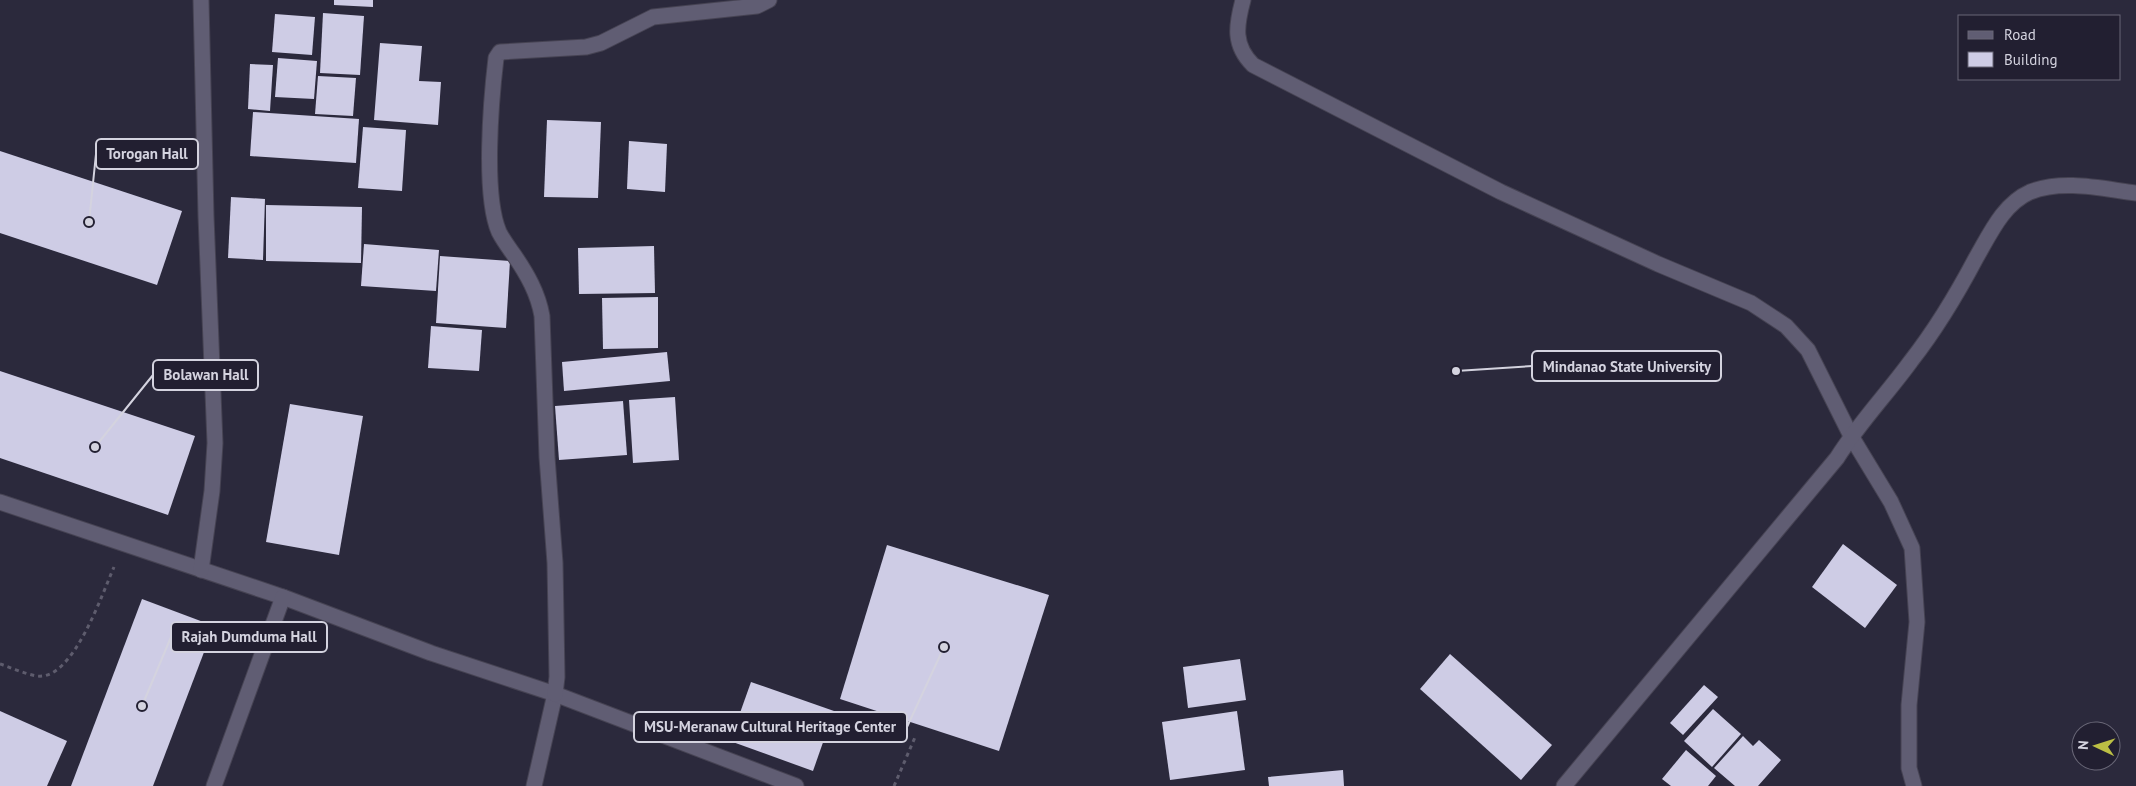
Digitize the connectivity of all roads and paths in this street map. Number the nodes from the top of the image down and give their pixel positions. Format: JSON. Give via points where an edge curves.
{"nodes":[{"id":1,"x":201,"y":0,"type":"edge"},
{"id":2,"x":769,"y":0,"type":"edge"},
{"id":3,"x":1243,"y":0,"type":"edge"},
{"id":4,"x":2136,"y":193,"type":"edge"},
{"id":5,"x":1851,"y":436,"type":"junction"},
{"id":6,"x":0,"y":502,"type":"edge"},
{"id":7,"x":125,"y":544,"type":"junction"},
{"id":8,"x":201,"y":570,"type":"junction"},
{"id":9,"x":283,"y":598,"type":"junction"},
{"id":10,"x":0,"y":664,"type":"edge"},
{"id":11,"x":555,"y":694,"type":"junction"},
{"id":12,"x":916,"y":735,"type":"dead end"},
{"id":13,"x":214,"y":786,"type":"edge"},
{"id":14,"x":534,"y":786,"type":"edge"},
{"id":15,"x":796,"y":786,"type":"edge"},
{"id":16,"x":894,"y":786,"type":"edge"},
{"id":17,"x":1564,"y":786,"type":"edge"},
{"id":18,"x":1914,"y":786,"type":"edge"}],
"edges":[{"from":1,"to":8,"type":"street","via":[[215,443]]},
{"from":2,"to":11,"type":"street","via":[[757,6],[653,17],[586,47],[510,50],[500,52],[496,58],[490,175],[494,212],[500,233],[527,275],[542,316],[554,563]]},
{"from":3,"to":5,"type":"street","via":[[1238,17],[1238,35],[1242,54],[1253,65],[1501,192],[1751,303],[1786,326],[1808,350]]},
{"from":4,"to":5,"type":"street","via":[[2075,186],[2050,187],[2030,192],[2011,205],[1995,224],[1955,298],[1912,360]]},
{"from":5,"to":17,"type":"street","via":[[1838,458]]},
{"from":5,"to":18,"type":"street","via":[[1891,502],[1912,548],[1917,622],[1909,768]]},
{"from":6,"to":7,"type":"street"},
{"from":7,"to":8,"type":"street"},
{"from":7,"to":10,"type":"path","via":[[76,650],[60,669],[38,676]]},
{"from":8,"to":9,"type":"street"},
{"from":9,"to":11,"type":"street","via":[[431,653]]},
{"from":9,"to":13,"type":"street"},
{"from":11,"to":14,"type":"street"},
{"from":11,"to":15,"type":"street"},
{"from":12,"to":16,"type":"path"}]}
